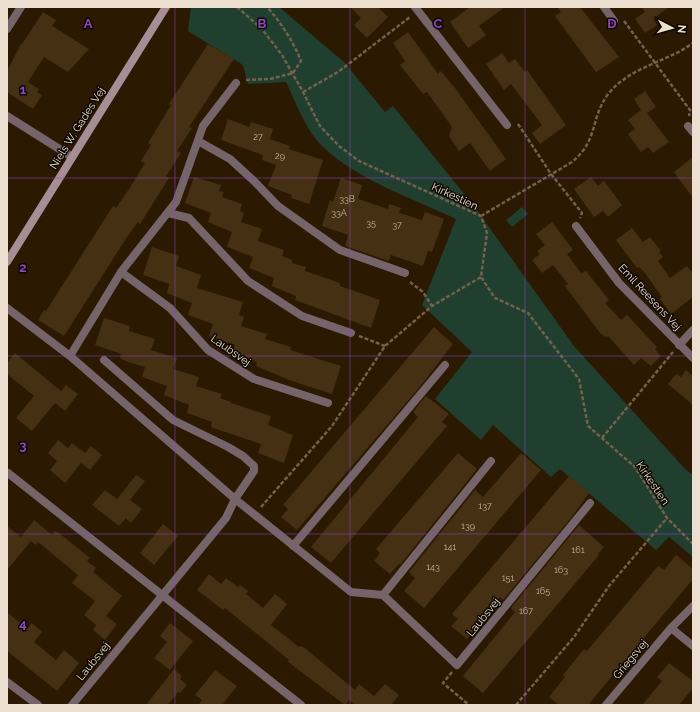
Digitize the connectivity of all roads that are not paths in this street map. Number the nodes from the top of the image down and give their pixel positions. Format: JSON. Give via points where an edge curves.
{"nodes":[{"id":1,"x":21,"y":7,"type":"edge"},
{"id":2,"x":166,"y":7,"type":"edge"},
{"id":3,"x":604,"y":7,"type":"edge"},
{"id":4,"x":416,"y":9,"type":"edge"},
{"id":5,"x":614,"y":22,"type":"road end"},
{"id":6,"x":7,"y":29,"type":"edge"},
{"id":7,"x":236,"y":83,"type":"road end"},
{"id":8,"x":7,"y":116,"type":"edge"},
{"id":9,"x":506,"y":125,"type":"road end"},
{"id":10,"x":198,"y":141,"type":"junction"},
{"id":11,"x":72,"y":157,"type":"junction"},
{"id":12,"x":168,"y":213,"type":"junction"},
{"id":13,"x":576,"y":226,"type":"road end"},
{"id":14,"x":7,"y":262,"type":"edge"},
{"id":15,"x":121,"y":272,"type":"junction"},
{"id":16,"x":405,"y":273,"type":"road end"},
{"id":17,"x":7,"y":308,"type":"edge"},
{"id":18,"x":693,"y":330,"type":"edge"},
{"id":19,"x":351,"y":333,"type":"road end"},
{"id":20,"x":679,"y":345,"type":"junction"},
{"id":21,"x":70,"y":356,"type":"junction"},
{"id":22,"x":693,"y":358,"type":"edge"},
{"id":23,"x":104,"y":360,"type":"dead end"},
{"id":24,"x":445,"y":365,"type":"dead end"},
{"id":25,"x":328,"y":402,"type":"dead end"},
{"id":26,"x":491,"y":461,"type":"dead end"},
{"id":27,"x":8,"y":474,"type":"dead end"},
{"id":28,"x":235,"y":499,"type":"junction"},
{"id":29,"x":590,"y":504,"type":"dead end"},
{"id":30,"x":293,"y":546,"type":"junction"},
{"id":31,"x":162,"y":594,"type":"junction"},
{"id":32,"x":383,"y":595,"type":"junction"},
{"id":33,"x":693,"y":606,"type":"edge"},
{"id":34,"x":671,"y":628,"type":"junction"},
{"id":35,"x":693,"y":646,"type":"edge"},
{"id":36,"x":7,"y":682,"type":"edge"},
{"id":37,"x":38,"y":705,"type":"edge"},
{"id":38,"x":72,"y":705,"type":"edge"},
{"id":39,"x":301,"y":705,"type":"edge"},
{"id":40,"x":606,"y":705,"type":"edge"}],
"edges":[{"from":1,"to":6,"type":"street"},
{"from":2,"to":11,"type":"street","name":"Niels W. Gades Vej"},
{"from":3,"to":5,"type":"street"},
{"from":4,"to":9,"type":"street"},
{"from":7,"to":10,"type":"street","via":[[203,126]]},
{"from":8,"to":11,"type":"street"},
{"from":10,"to":12,"type":"street","via":[[176,202]]},
{"from":10,"to":16,"type":"street","via":[[230,159],[278,206],[340,250]]},
{"from":11,"to":14,"type":"street","name":"Niels W. Gades Vej"},
{"from":12,"to":15,"type":"street"},
{"from":12,"to":19,"type":"street","via":[[189,218],[248,281],[302,316]]},
{"from":13,"to":20,"type":"street","name":"Emil Reesens Vej","via":[[619,283]]},
{"from":15,"to":21,"type":"street"},
{"from":15,"to":25,"type":"street","name":"Laubsvej","via":[[170,308],[208,350],[254,379]]},
{"from":17,"to":21,"type":"street"},
{"from":18,"to":20,"type":"street","name":"Emil Reesens Vej"},
{"from":20,"to":22,"type":"street","name":"Emil Reesens Vej"},
{"from":21,"to":28,"type":"street"},
{"from":23,"to":28,"type":"street","name":"Laubsvej","via":[[173,420],[228,447],[254,466],[254,471]]},
{"from":24,"to":30,"type":"street"},
{"from":26,"to":32,"type":"street"},
{"from":27,"to":31,"type":"street"},
{"from":28,"to":30,"type":"street"},
{"from":28,"to":31,"type":"street","name":"Laubsvej","via":[[226,518]]},
{"from":29,"to":32,"type":"street","name":"Laubsvej","via":[[457,665]]},
{"from":30,"to":32,"type":"street","via":[[351,592]]},
{"from":31,"to":38,"type":"street","name":"Laubsvej"},
{"from":31,"to":39,"type":"street"},
{"from":33,"to":34,"type":"street","name":"Griegsvej"},
{"from":34,"to":35,"type":"street"},
{"from":34,"to":40,"type":"street","name":"Griegsvej"},
{"from":36,"to":37,"type":"street"}]}
